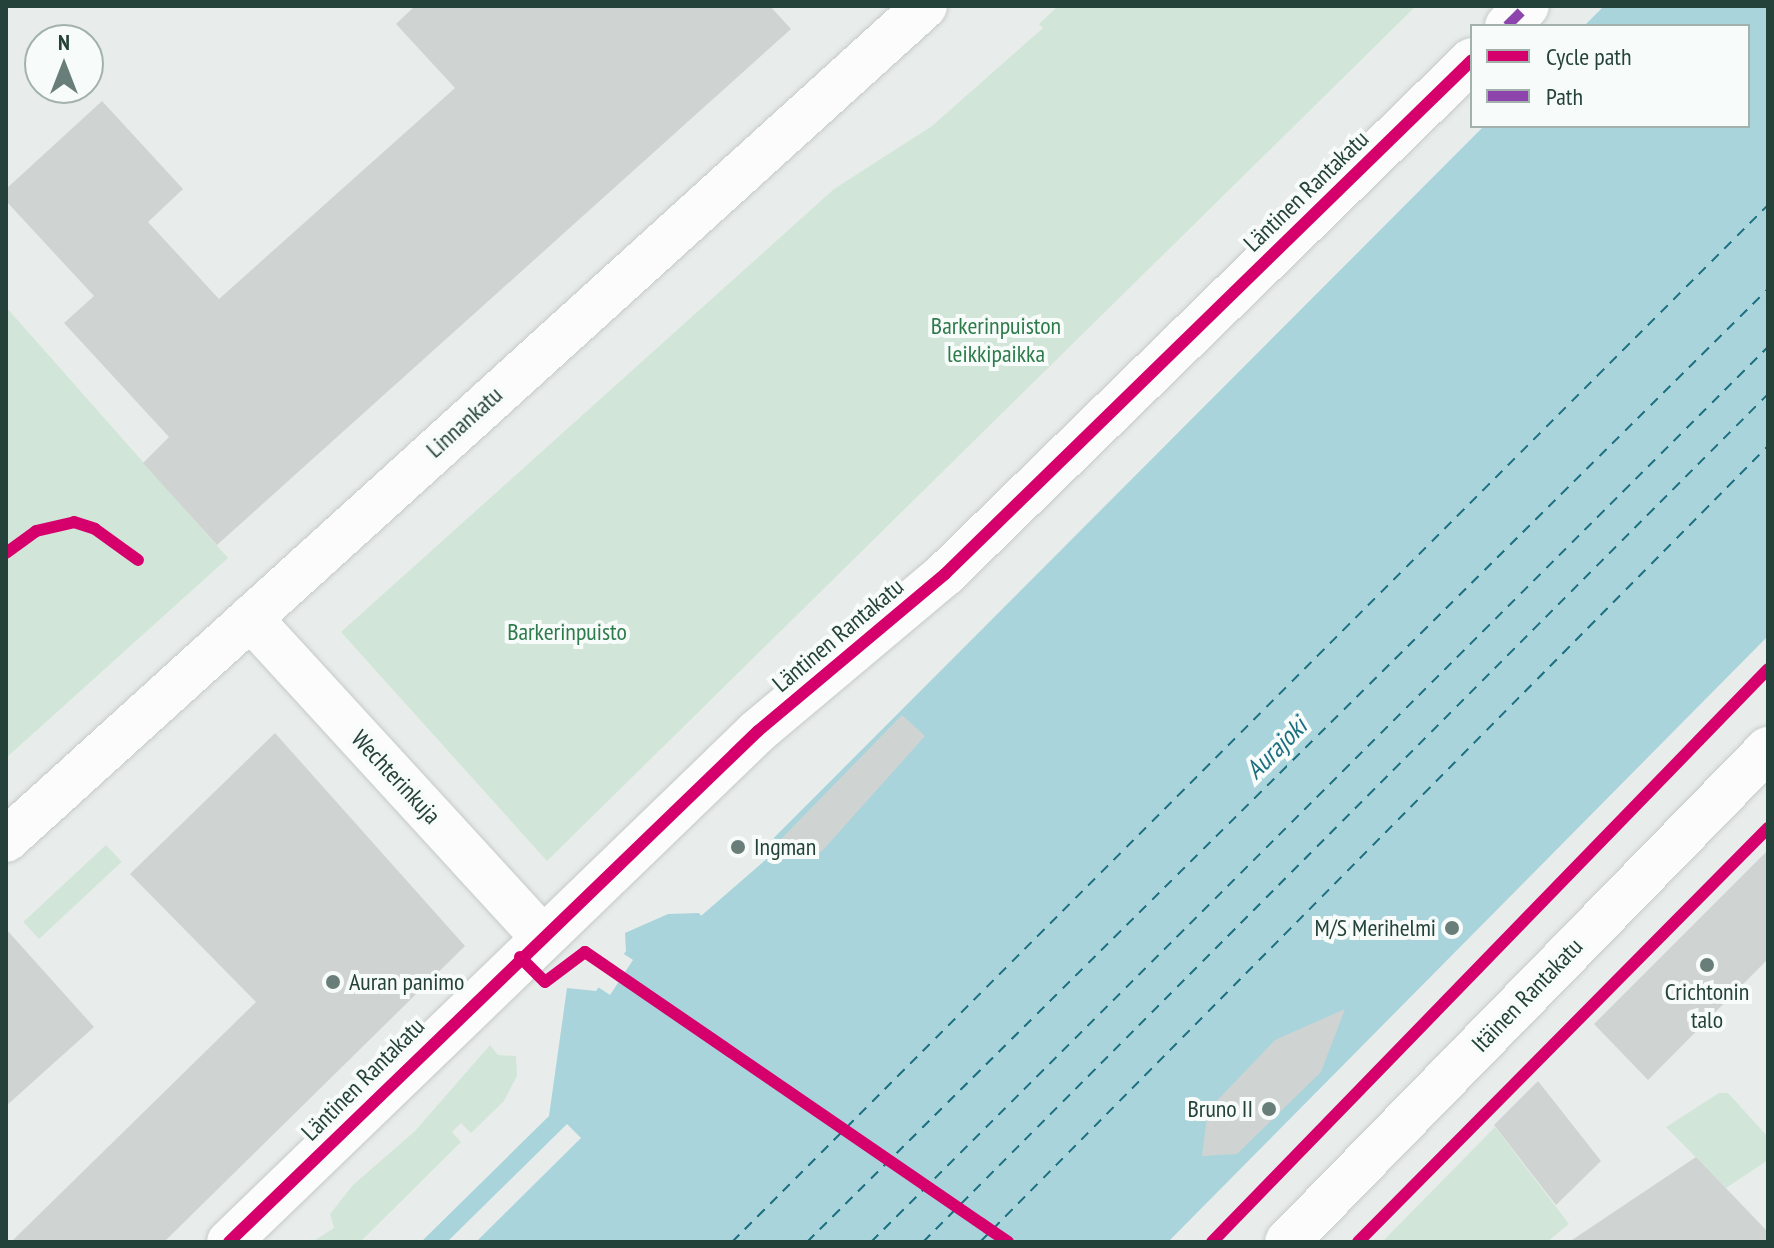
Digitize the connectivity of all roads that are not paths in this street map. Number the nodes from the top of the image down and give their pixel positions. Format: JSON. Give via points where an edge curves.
{"nodes":[{"id":1,"x":925,"y":6,"type":"edge"},
{"id":2,"x":1527,"y":6,"type":"edge"},
{"id":3,"x":1509,"y":24,"type":"edge"},
{"id":4,"x":1470,"y":62,"type":"edge"},
{"id":5,"x":250,"y":618,"type":"junction"},
{"id":6,"x":1768,"y":749,"type":"edge"},
{"id":7,"x":6,"y":840,"type":"edge"},
{"id":8,"x":542,"y":937,"type":"junction"},
{"id":9,"x":229,"y":1242,"type":"edge"},
{"id":10,"x":1287,"y":1242,"type":"edge"}],
"edges":[{"from":1,"to":5,"type":"street","name":"Linnankatu"},
{"from":2,"to":3,"type":"street"},
{"from":4,"to":8,"type":"street","name":"Läntinen Rantakatu","via":[[945,574],[758,731]]},
{"from":5,"to":7,"type":"street","name":"Linnankatu"},
{"from":5,"to":8,"type":"street","name":"Wechterinkuja"},
{"from":6,"to":10,"type":"street","name":"Itäinen Rantakatu"},
{"from":8,"to":9,"type":"street","name":"Läntinen Rantakatu"}]}
